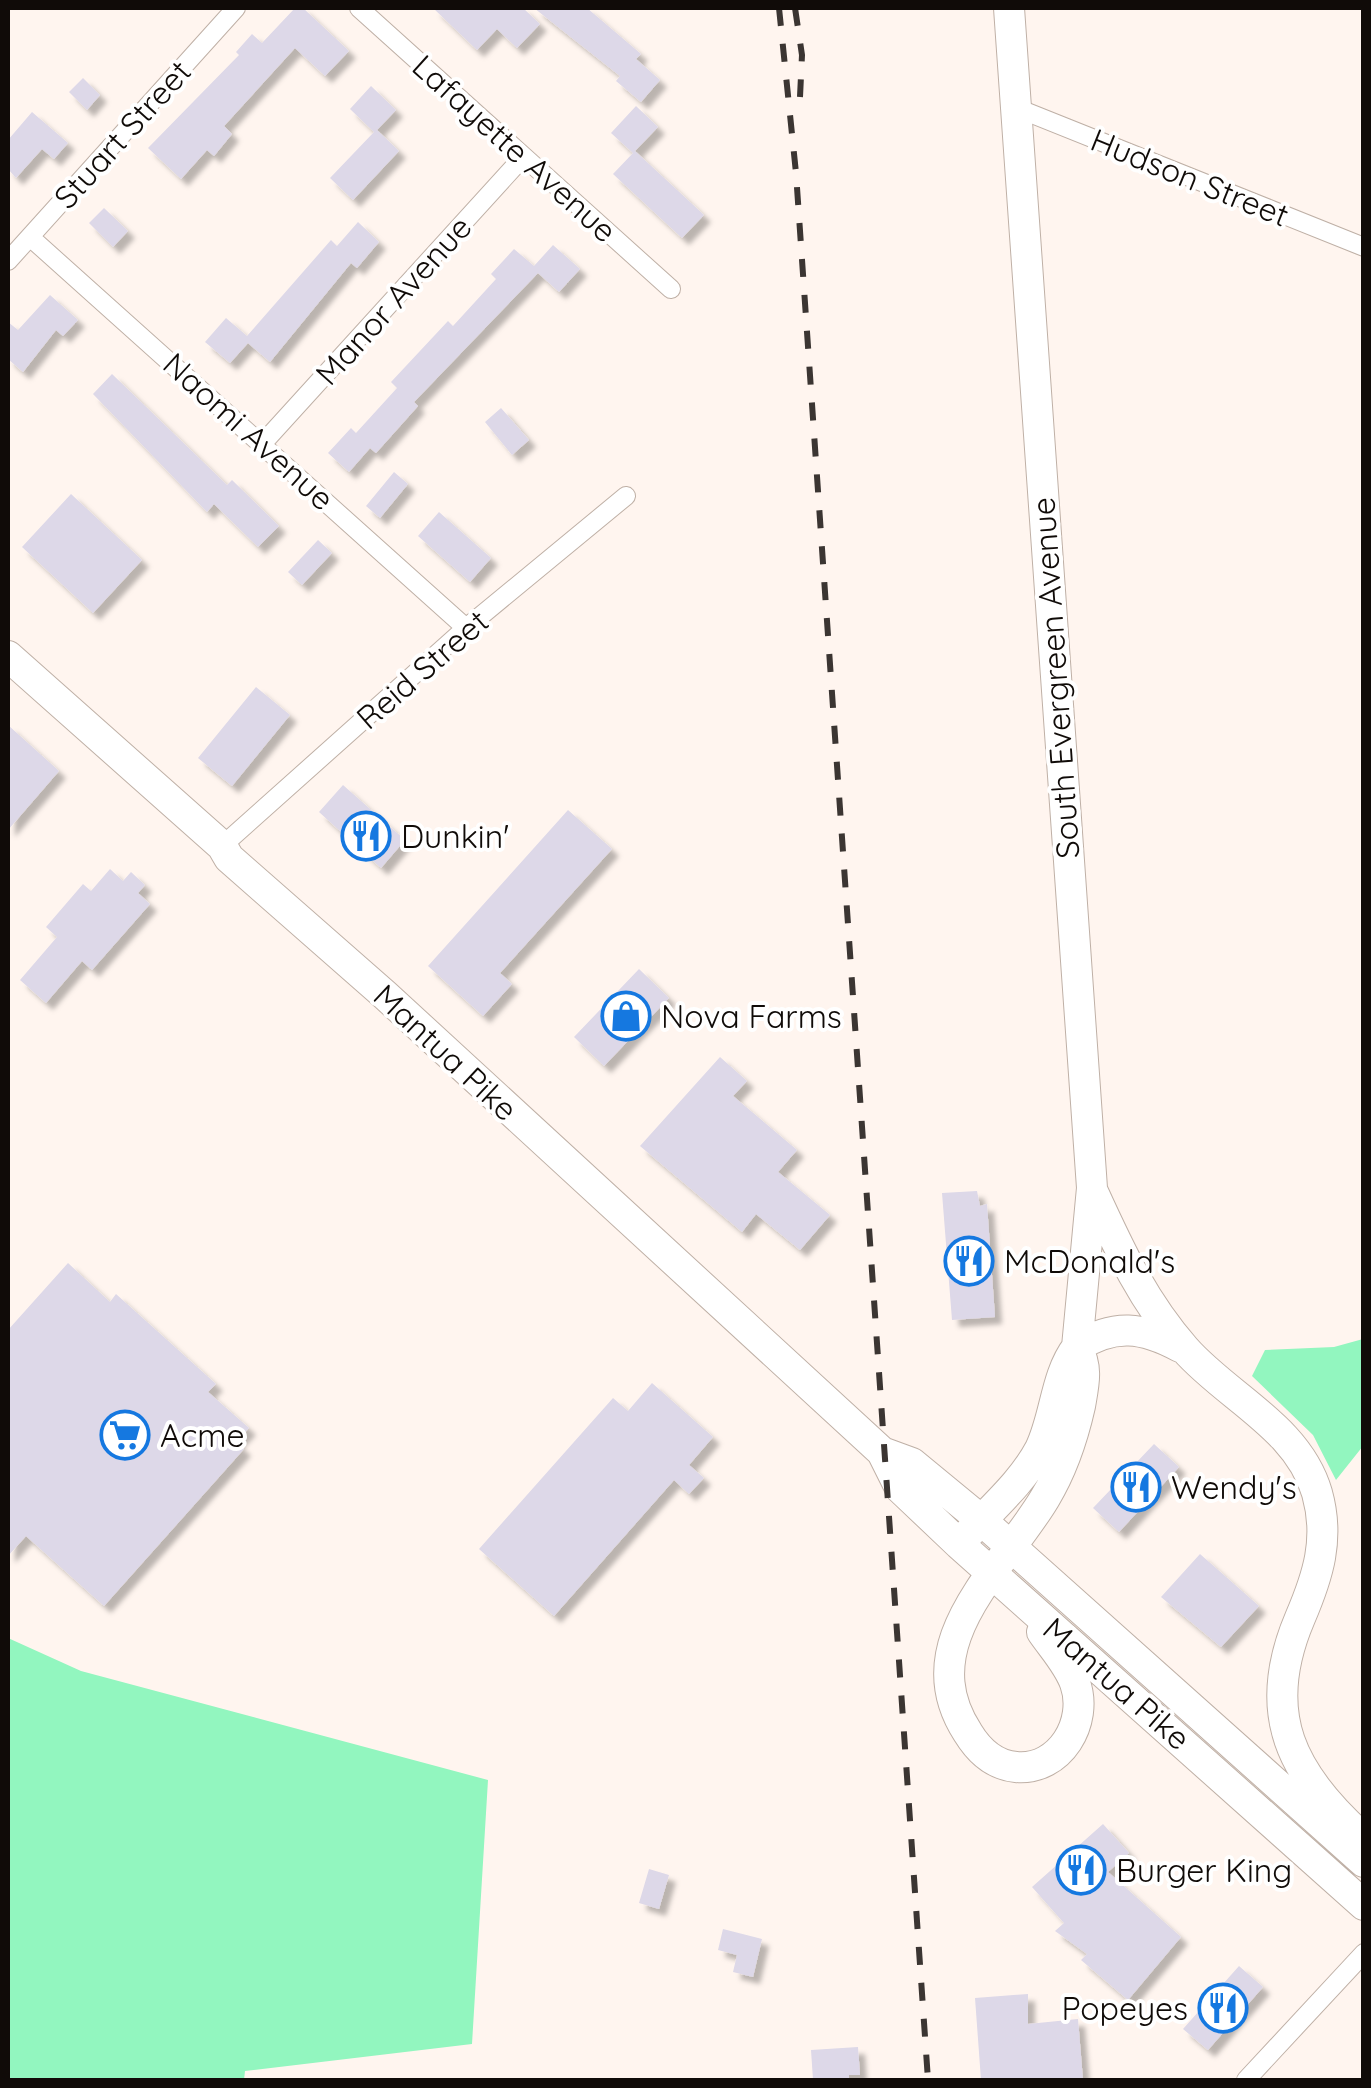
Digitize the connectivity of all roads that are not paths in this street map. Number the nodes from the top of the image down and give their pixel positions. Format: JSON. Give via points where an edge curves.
{"nodes":[{"id":1,"x":236,"y":8,"type":"edge"},
{"id":2,"x":359,"y":8,"type":"edge"},
{"id":3,"x":1009,"y":8,"type":"edge"},
{"id":4,"x":1017,"y":108,"type":"junction"},
{"id":5,"x":524,"y":157,"type":"junction"},
{"id":6,"x":30,"y":236,"type":"junction"},
{"id":7,"x":1364,"y":246,"type":"edge"},
{"id":8,"x":8,"y":261,"type":"edge"},
{"id":9,"x":672,"y":289,"type":"dead end"},
{"id":10,"x":263,"y":443,"type":"junction"},
{"id":11,"x":626,"y":496,"type":"dead end"},
{"id":12,"x":466,"y":628,"type":"junction"},
{"id":13,"x":8,"y":656,"type":"edge"},
{"id":14,"x":222,"y":846,"type":"junction"},
{"id":15,"x":1092,"y":1188,"type":"junction"},
{"id":16,"x":1077,"y":1348,"type":"junction"},
{"id":17,"x":1187,"y":1351,"type":"junction"},
{"id":18,"x":882,"y":1452,"type":"junction"},
{"id":19,"x":980,"y":1520,"type":"junction"},
{"id":20,"x":959,"y":1544,"type":"junction"},
{"id":21,"x":1000,"y":1559,"type":"junction"},
{"id":22,"x":1014,"y":1593,"type":"junction"},
{"id":23,"x":1364,"y":1838,"type":"edge"},
{"id":24,"x":1364,"y":1862,"type":"edge"},
{"id":25,"x":1364,"y":1905,"type":"edge"},
{"id":26,"x":1364,"y":1953,"type":"edge"},
{"id":27,"x":1246,"y":2080,"type":"edge"}],
"edges":[{"from":1,"to":6,"type":"street","name":"Stuart Street"},
{"from":2,"to":5,"type":"street","name":"Lafayette Avenue"},
{"from":3,"to":4,"type":"main road","name":"South Evergreen Avenue"},
{"from":4,"to":7,"type":"street","name":"Hudson Street"},
{"from":4,"to":15,"type":"main road","name":"South Evergreen Avenue"},
{"from":5,"to":9,"type":"street","name":"Lafayette Avenue"},
{"from":5,"to":10,"type":"street","name":"Manor Avenue"},
{"from":6,"to":8,"type":"street","name":"Stuart Street"},
{"from":6,"to":10,"type":"street","name":"Naomi Avenue"},
{"from":10,"to":12,"type":"street","name":"Naomi Avenue"},
{"from":11,"to":12,"type":"street","name":"Reid Street"},
{"from":12,"to":14,"type":"street","name":"Reid Street"},
{"from":13,"to":14,"type":"main road","name":"Mantua Pike"},
{"from":14,"to":18,"type":"main road","name":"Mantua Pike"},
{"from":15,"to":16,"type":"main road","name":"South Evergreen Avenue"},
{"from":15,"to":17,"type":"main road","via":[[1128,1272]]},
{"from":16,"to":17,"type":"main road","via":[[1106,1332],[1136,1329]]},
{"from":16,"to":19,"type":"main road","name":"South Evergreen Avenue","via":[[1066,1361],[1038,1452]]},
{"from":16,"to":21,"type":"main road","name":"South Evergreen Avenue","via":[[1086,1365],[1071,1437],[1045,1499]]},
{"from":17,"to":23,"type":"main road","via":[[1286,1439],[1317,1493],[1324,1542],[1317,1582],[1290,1643],[1286,1732],[1294,1761],[1316,1794]]},
{"from":18,"to":19,"type":"main road","name":"Mantua Pike","via":[[912,1463]]},
{"from":18,"to":20,"type":"main road","name":"Mantua Pike","via":[[900,1488]]},
{"from":19,"to":20,"type":"main road","name":"South Evergreen Avenue"},
{"from":19,"to":21,"type":"main road","name":"Mantua Pike"},
{"from":20,"to":21,"type":"main road","name":"Mantua Pike"},
{"from":21,"to":22,"type":"main road","name":"Mantua Pike"},
{"from":21,"to":22,"type":"main road","name":"South Evergreen Avenue","via":[[954,1641],[952,1695],[980,1750],[1003,1764],[1026,1767],[1065,1745],[1079,1706],[1068,1669]]},
{"from":21,"to":24,"type":"main road","name":"Mantua Pike"},
{"from":22,"to":25,"type":"main road","name":"Mantua Pike"},
{"from":26,"to":27,"type":"street"}]}
